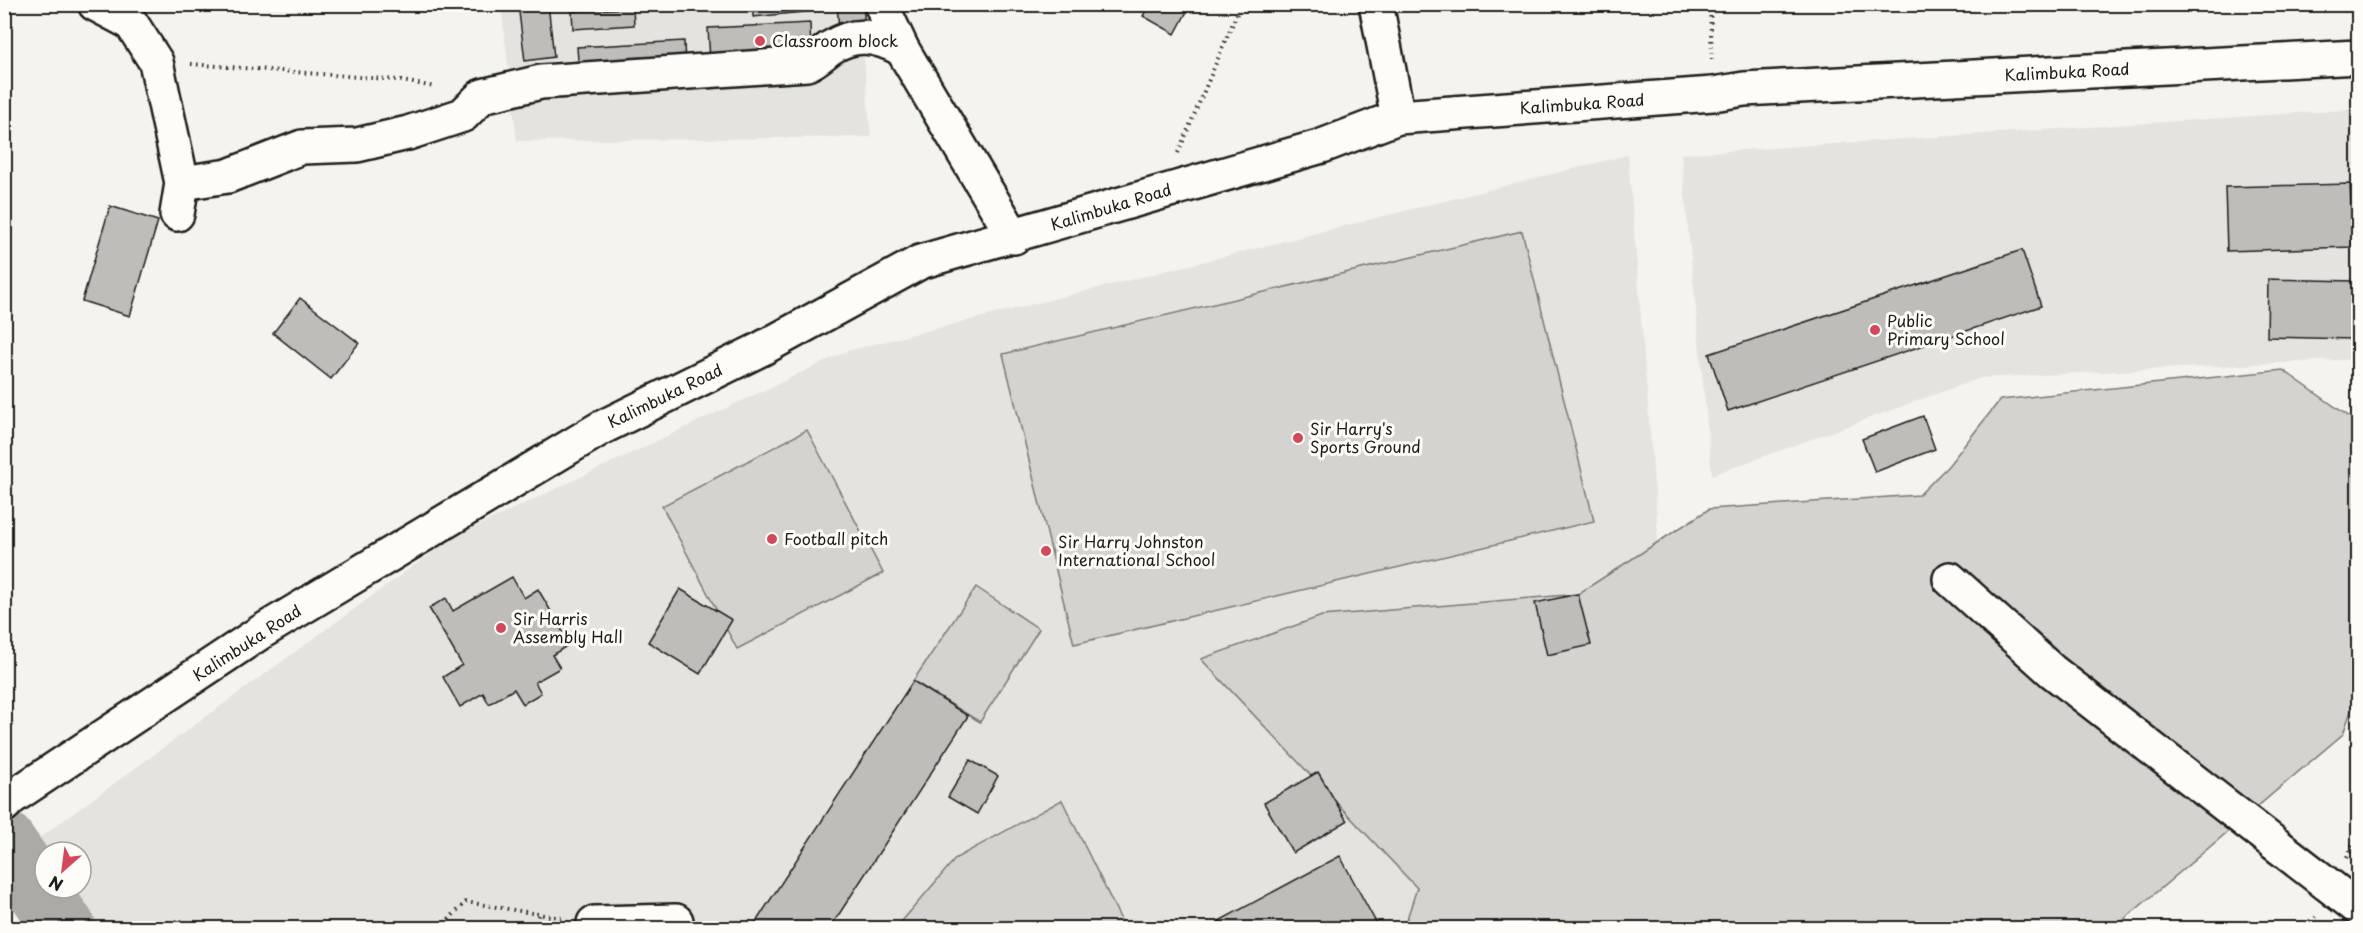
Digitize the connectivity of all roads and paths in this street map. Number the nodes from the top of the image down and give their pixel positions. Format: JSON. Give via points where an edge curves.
{"nodes":[{"id":1,"x":95,"y":4,"type":"edge"},
{"id":2,"x":881,"y":4,"type":"edge"},
{"id":3,"x":1241,"y":4,"type":"edge"},
{"id":4,"x":1376,"y":4,"type":"edge"},
{"id":5,"x":1710,"y":4,"type":"edge"},
{"id":6,"x":902,"y":49,"type":"junction"},
{"id":7,"x":2358,"y":57,"type":"edge"},
{"id":8,"x":156,"y":62,"type":"junction"},
{"id":9,"x":1713,"y":94,"type":"junction"},
{"id":10,"x":482,"y":96,"type":"junction"},
{"id":11,"x":1398,"y":117,"type":"junction"},
{"id":12,"x":1143,"y":197,"type":"junction"},
{"id":13,"x":1014,"y":237,"type":"junction"},
{"id":14,"x":1950,"y":579,"type":"dead end"},
{"id":15,"x":4,"y":805,"type":"edge"},
{"id":16,"x":2358,"y":908,"type":"edge"},
{"id":17,"x":539,"y":914,"type":"junction"},
{"id":18,"x":676,"y":921,"type":"dead end"},
{"id":19,"x":594,"y":923,"type":"joint"},
{"id":20,"x":440,"y":928,"type":"edge"},
{"id":21,"x":535,"y":928,"type":"edge"}],
"edges":[{"from":1,"to":8,"type":"street","via":[[131,23]]},
{"from":2,"to":6,"type":"street"},
{"from":3,"to":12,"type":"path","via":[[1174,163]]},
{"from":4,"to":11,"type":"street"},
{"from":5,"to":9,"type":"path"},
{"from":6,"to":10,"type":"street","via":[[881,38],[866,36],[843,40],[807,64],[541,82]]},
{"from":6,"to":13,"type":"street"},
{"from":7,"to":9,"type":"street","name":"Kalimbuka Road","via":[[1744,89]]},
{"from":8,"to":10,"type":"path","via":[[397,80]]},
{"from":8,"to":10,"type":"street","via":[[179,198],[302,147],[357,145],[463,115]]},
{"from":9,"to":11,"type":"street","name":"Kalimbuka Road"},
{"from":11,"to":12,"type":"street","name":"Kalimbuka Road","via":[[1322,146]]},
{"from":12,"to":13,"type":"street","name":"Kalimbuka Road"},
{"from":13,"to":15,"type":"street","name":"Kalimbuka Road","via":[[920,262],[761,349],[601,428],[261,632]]},
{"from":14,"to":16,"type":"street","via":[[2052,671]]},
{"from":17,"to":19,"type":"path"},
{"from":17,"to":20,"type":"path","via":[[466,902]]},
{"from":17,"to":21,"type":"path"},
{"from":18,"to":19,"type":"street"}]}
